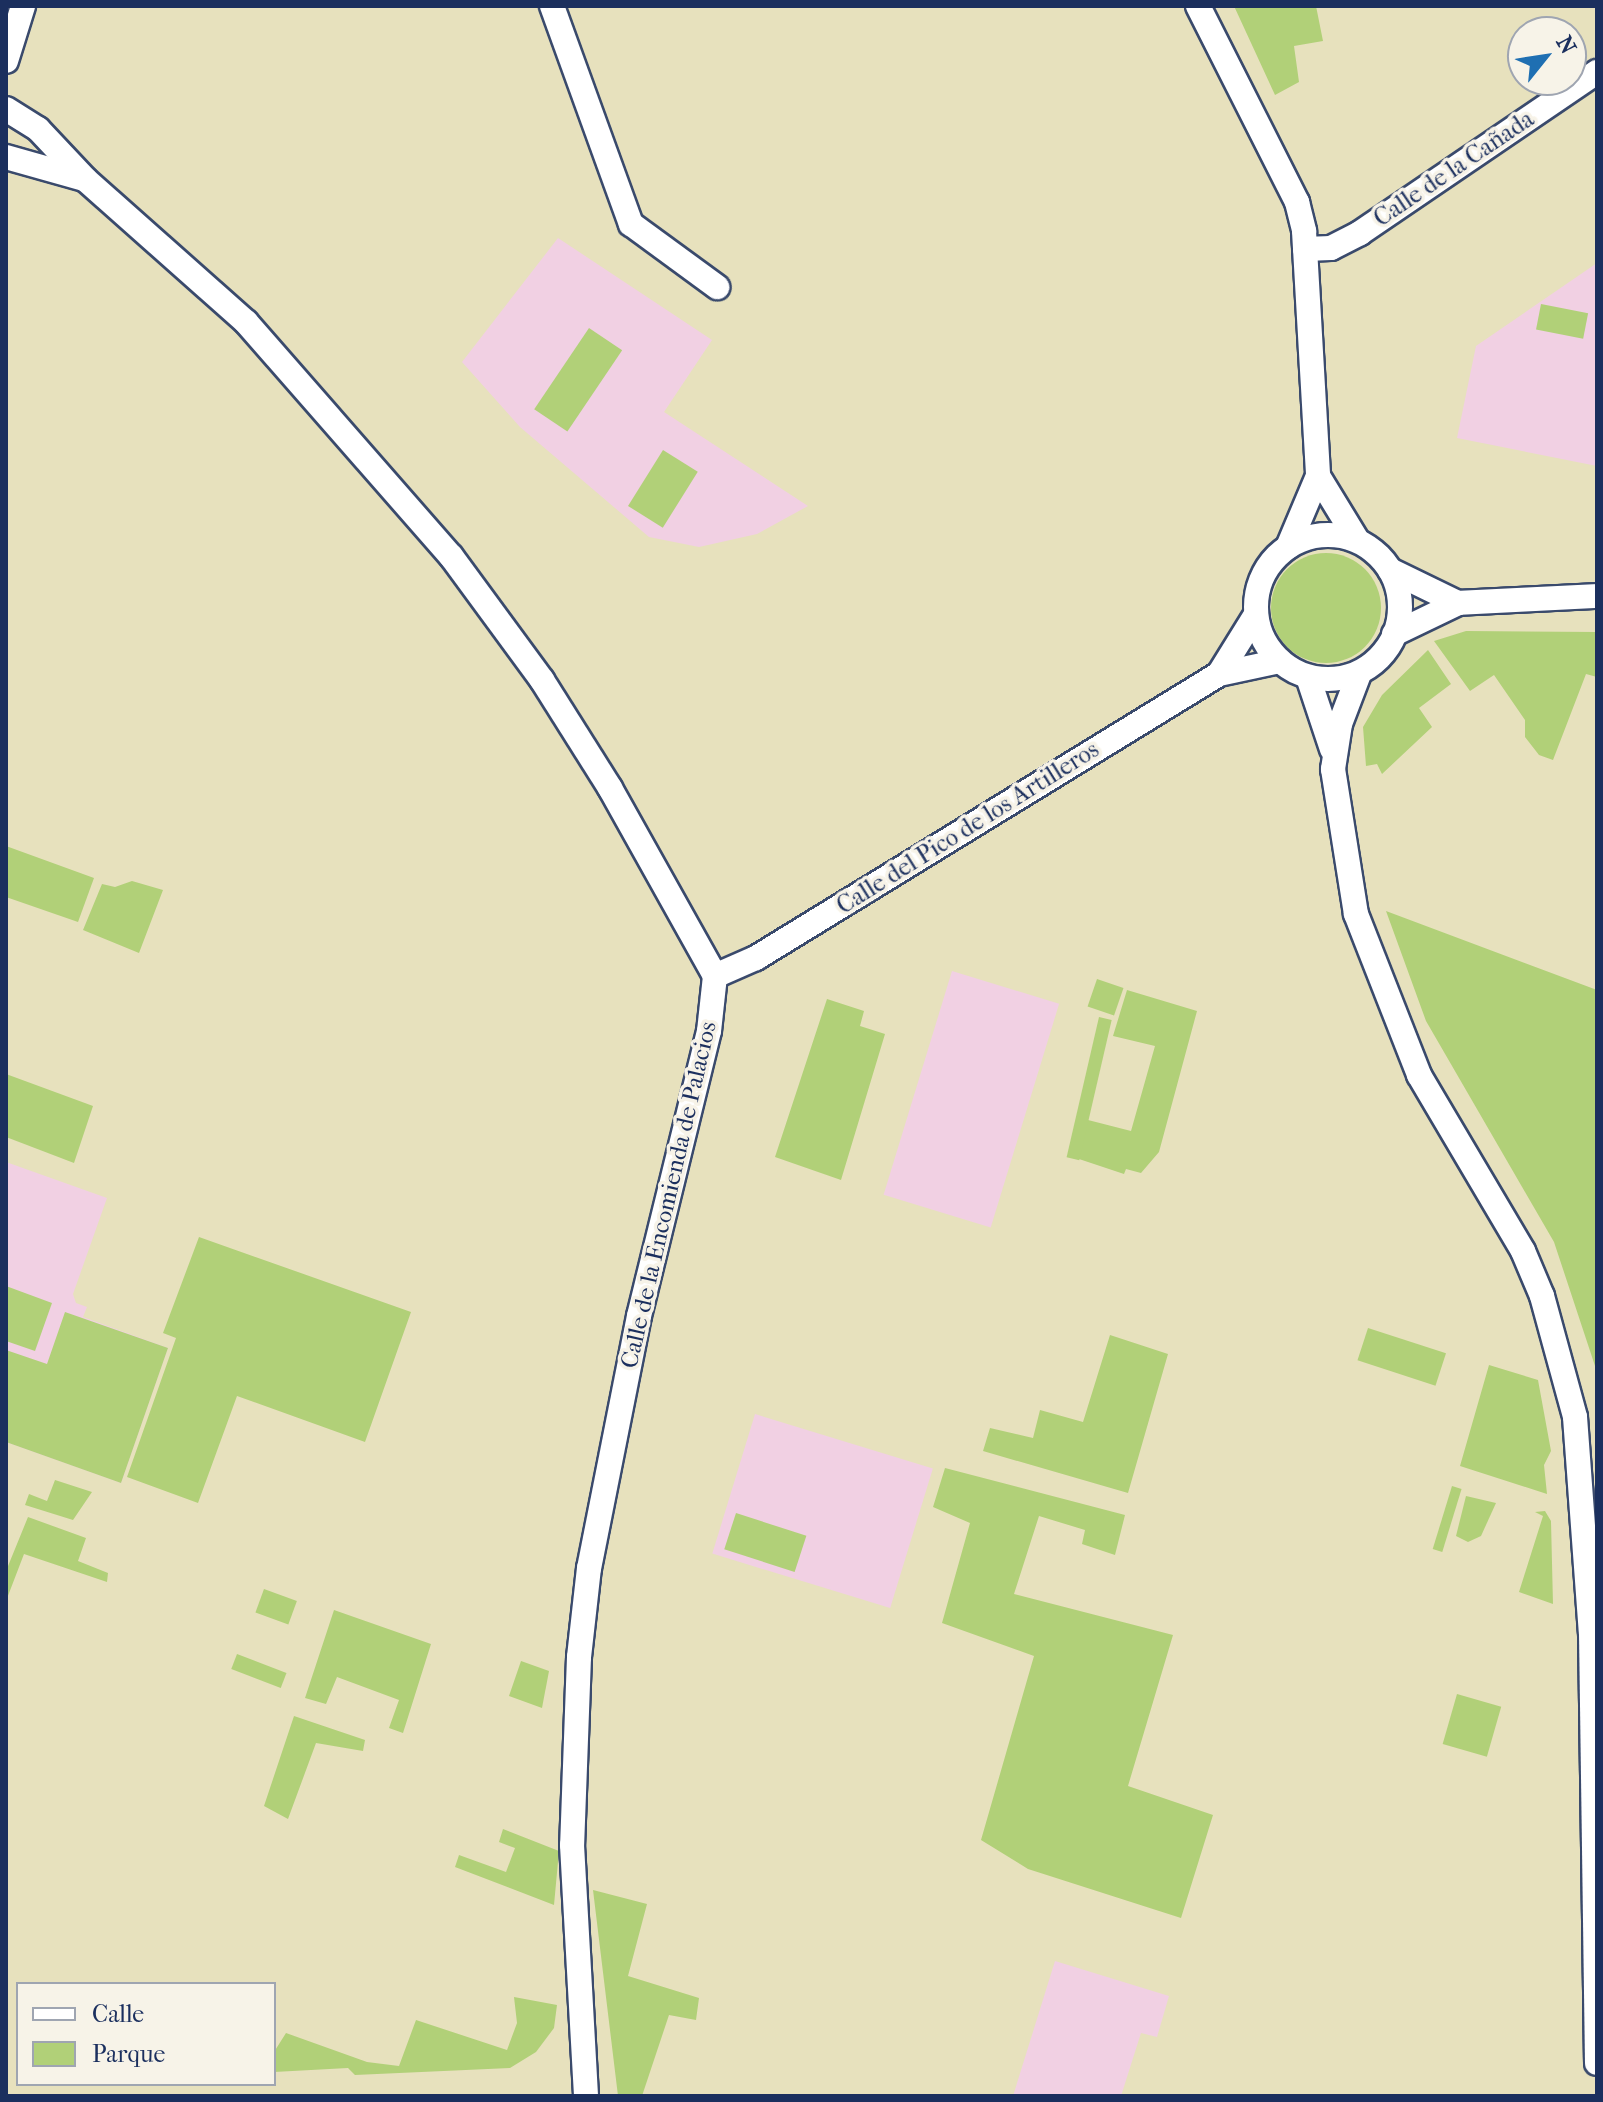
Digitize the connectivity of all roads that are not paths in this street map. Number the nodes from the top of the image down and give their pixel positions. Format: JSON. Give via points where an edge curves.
{"nodes":[{"id":1,"x":23,"y":6,"type":"edge"},
{"id":2,"x":552,"y":6,"type":"edge"},
{"id":3,"x":1198,"y":6,"type":"edge"},
{"id":4,"x":6,"y":61,"type":"edge"},
{"id":5,"x":1597,"y":72,"type":"edge"},
{"id":6,"x":6,"y":109,"type":"edge"},
{"id":7,"x":6,"y":157,"type":"edge"},
{"id":8,"x":86,"y":180,"type":"junction"},
{"id":9,"x":1305,"y":249,"type":"junction"},
{"id":10,"x":717,"y":287,"type":"dead end"},
{"id":11,"x":1318,"y":476,"type":"junction"},
{"id":12,"x":1357,"y":540,"type":"junction"},
{"id":13,"x":1288,"y":547,"type":"junction"},
{"id":14,"x":1390,"y":570,"type":"junction"},
{"id":15,"x":1597,"y":596,"type":"edge"},
{"id":16,"x":1458,"y":603,"type":"junction"},
{"id":17,"x":1255,"y":616,"type":"junction"},
{"id":18,"x":1394,"y":634,"type":"junction"},
{"id":19,"x":1280,"y":661,"type":"junction"},
{"id":20,"x":1219,"y":674,"type":"junction"},
{"id":21,"x":1359,"y":674,"type":"junction"},
{"id":22,"x":1308,"y":677,"type":"junction"},
{"id":23,"x":1333,"y":756,"type":"junction"},
{"id":24,"x":715,"y":976,"type":"junction"},
{"id":25,"x":1597,"y":2063,"type":"edge"},
{"id":26,"x":586,"y":2096,"type":"edge"}],
"edges":[{"from":1,"to":4,"type":"street"},
{"from":2,"to":10,"type":"street","via":[[631,224]]},
{"from":3,"to":9,"type":"street","via":[[1297,202]]},
{"from":5,"to":9,"type":"street","name":"Calle de la Cañada","via":[[1360,233],[1331,248]]},
{"from":6,"to":8,"type":"street","via":[[38,129]]},
{"from":7,"to":8,"type":"street"},
{"from":8,"to":24,"type":"street","via":[[246,322],[451,556],[557,704]]},
{"from":9,"to":11,"type":"street"},
{"from":11,"to":12,"type":"street"},
{"from":11,"to":13,"type":"street"},
{"from":12,"to":13,"type":"street","via":[[1321,535]]},
{"from":12,"to":14,"type":"street"},
{"from":13,"to":17,"type":"street","via":[[1261,579]]},
{"from":14,"to":16,"type":"street"},
{"from":14,"to":18,"type":"street","via":[[1400,602]]},
{"from":15,"to":16,"type":"street"},
{"from":16,"to":18,"type":"street"},
{"from":17,"to":19,"type":"street"},
{"from":17,"to":20,"type":"street","name":"Calle del Pico de los Artilleros"},
{"from":18,"to":21,"type":"street","via":[[1387,649]]},
{"from":19,"to":20,"type":"street","name":"Calle del Pico de los Artilleros"},
{"from":19,"to":22,"type":"street"},
{"from":20,"to":24,"type":"street","name":"Calle del Pico de los Artilleros","via":[[756,958]]},
{"from":21,"to":22,"type":"street","via":[[1325,681]]},
{"from":21,"to":23,"type":"street"},
{"from":22,"to":23,"type":"street"},
{"from":23,"to":25,"type":"street","via":[[1339,831],[1369,958],[1419,1075],[1523,1251],[1542,1296],[1575,1417],[1591,1633]]},
{"from":24,"to":26,"type":"street","name":"Calle de la Encomienda de Palacios","via":[[709,1031],[639,1316],[589,1568],[579,1657],[572,1845]]}]}
